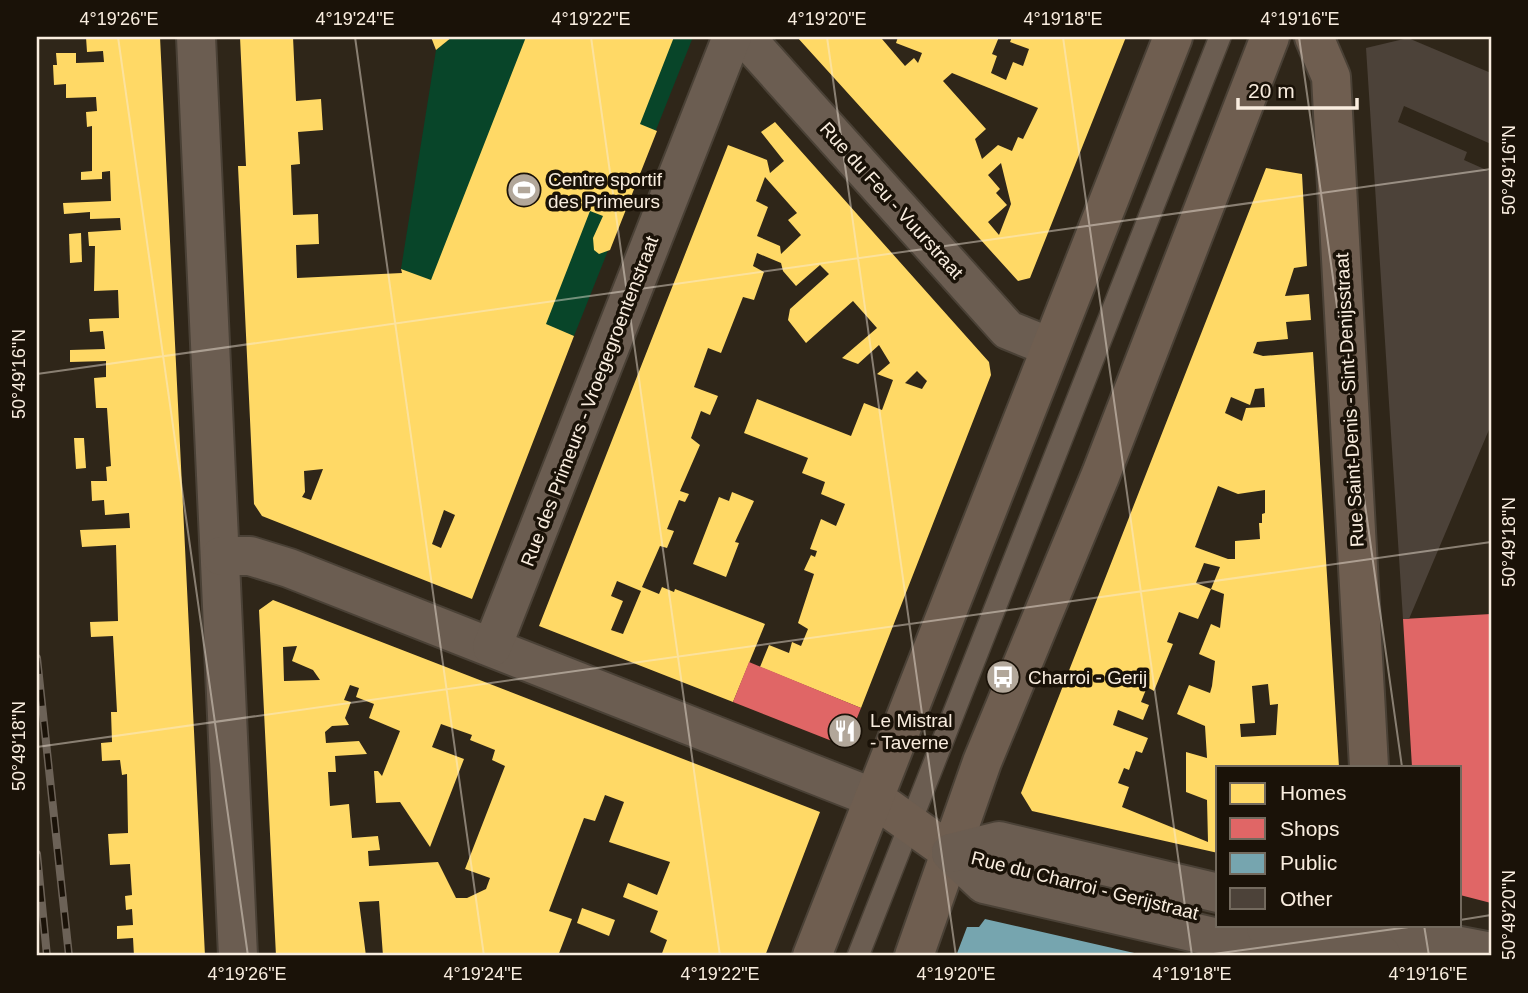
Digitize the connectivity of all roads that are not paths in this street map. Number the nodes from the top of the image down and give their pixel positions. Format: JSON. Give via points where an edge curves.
{"nodes":[{"id":1,"x":196,"y":37,"type":"edge"},
{"id":2,"x":732,"y":37,"type":"edge"},
{"id":3,"x":745,"y":37,"type":"edge"},
{"id":4,"x":1173,"y":37,"type":"edge"},
{"id":5,"x":1220,"y":37,"type":"edge"},
{"id":6,"x":1270,"y":37,"type":"edge"},
{"id":7,"x":1314,"y":37,"type":"edge"},
{"id":8,"x":1050,"y":347,"type":"junction"},
{"id":9,"x":221,"y":556,"type":"junction"},
{"id":10,"x":492,"y":647,"type":"junction"},
{"id":11,"x":1369,"y":766,"type":"edge"},
{"id":12,"x":874,"y":798,"type":"junction"},
{"id":13,"x":911,"y":823,"type":"junction"},
{"id":14,"x":951,"y":853,"type":"junction"},
{"id":15,"x":1216,"y":893,"type":"edge"},
{"id":16,"x":1216,"y":918,"type":"edge"},
{"id":17,"x":1264,"y":926,"type":"edge"},
{"id":18,"x":1373,"y":934,"type":"edge"},
{"id":19,"x":1491,"y":951,"type":"edge"},
{"id":20,"x":238,"y":956,"type":"edge"},
{"id":21,"x":812,"y":956,"type":"edge"},
{"id":22,"x":858,"y":956,"type":"edge"},
{"id":23,"x":914,"y":956,"type":"edge"},
{"id":24,"x":1296,"y":956,"type":"edge"}],
"edges":[{"from":1,"to":9,"type":"street"},
{"from":2,"to":10,"type":"street","name":"Rue des Primeurs - Vroegegroentenstraat"},
{"from":3,"to":8,"type":"street","name":"Rue du Feu - Vuurstraat","via":[[1008,330]]},
{"from":4,"to":8,"type":"main road"},
{"from":5,"to":13,"type":"lane"},
{"from":6,"to":14,"type":"main road","via":[[1101,474],[982,762]]},
{"from":7,"to":11,"type":"main road","name":"Rue Saint-Denis - Sint-Denijsstraat","via":[[1331,77]]},
{"from":8,"to":12,"type":"main road"},
{"from":9,"to":10,"type":"street","via":[[250,556],[289,568]]},
{"from":9,"to":20,"type":"street"},
{"from":10,"to":12,"type":"street"},
{"from":12,"to":13,"type":"main road","name":"Rue du Charroi - Gerijstraat"},
{"from":12,"to":21,"type":"main road"},
{"from":13,"to":14,"type":"main road","name":"Rue du Charroi - Gerijstraat"},
{"from":13,"to":22,"type":"lane"},
{"from":14,"to":15,"type":"street","name":"Rue du Charroi - Gerijstraat","via":[[999,841]]},
{"from":14,"to":16,"type":"street","name":"Rue du Charroi - Gerijstraat"},
{"from":14,"to":23,"type":"main road"},
{"from":14,"to":24,"type":"street","name":"Rue du Charroi - Gerijstraat","via":[[984,884]]},
{"from":17,"to":18,"type":"street"},
{"from":18,"to":19,"type":"street"}]}
